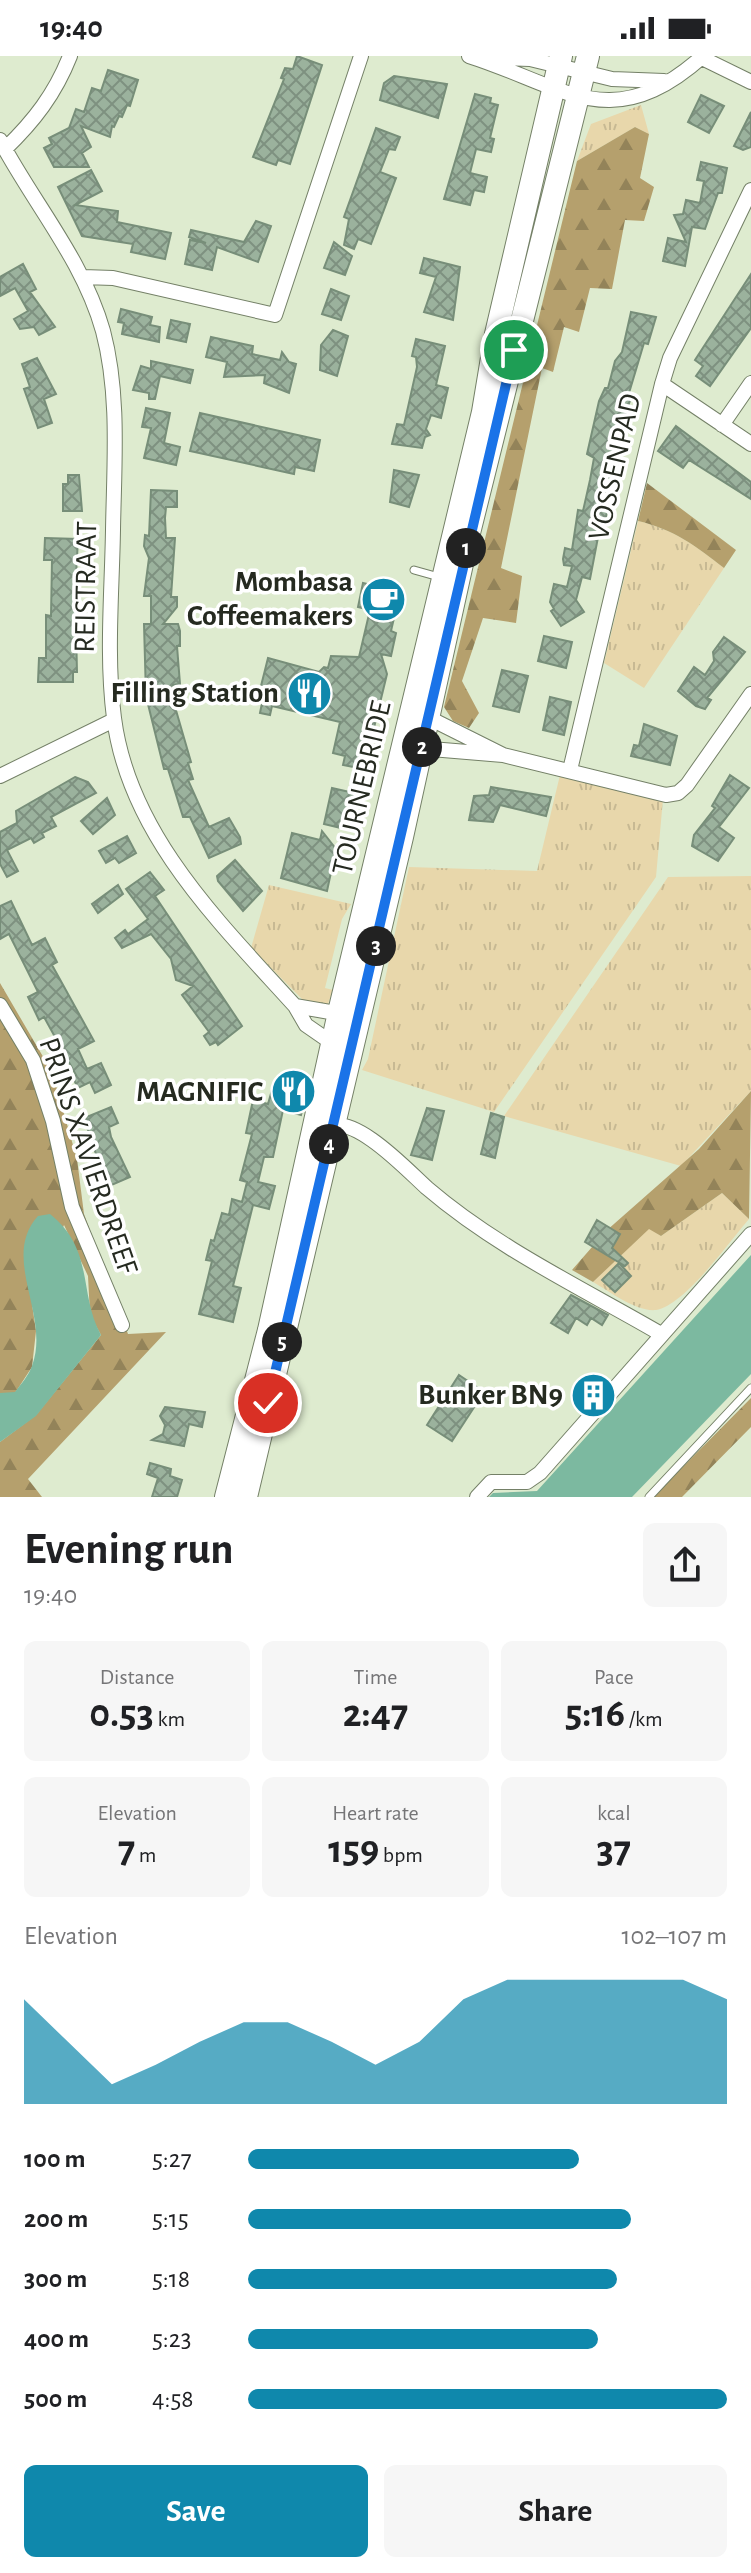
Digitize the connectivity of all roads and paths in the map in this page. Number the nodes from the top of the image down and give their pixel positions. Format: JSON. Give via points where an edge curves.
{"nodes":[{"id":1,"x":70,"y":56,"type":"edge"},
{"id":2,"x":361,"y":56,"type":"edge"},
{"id":3,"x":470,"y":56,"type":"edge"},
{"id":4,"x":702,"y":57,"type":"edge"},
{"id":5,"x":560,"y":60,"type":"edge"},
{"id":6,"x":586,"y":63,"type":"edge"},
{"id":7,"x":664,"y":81,"type":"junction"},
{"id":8,"x":751,"y":82,"type":"edge"},
{"id":9,"x":553,"y":91,"type":"junction"},
{"id":10,"x":577,"y":98,"type":"junction"},
{"id":11,"x":2,"y":144,"type":"edge"},
{"id":12,"x":751,"y":190,"type":"edge"},
{"id":13,"x":83,"y":277,"type":"junction"},
{"id":14,"x":751,"y":383,"type":"edge"},
{"id":15,"x":662,"y":384,"type":"junction"},
{"id":16,"x":722,"y":425,"type":"junction"},
{"id":17,"x":751,"y":444,"type":"edge"},
{"id":18,"x":414,"y":570,"type":"dead end"},
{"id":19,"x":451,"y":580,"type":"junction"},
{"id":20,"x":751,"y":694,"type":"edge"},
{"id":21,"x":429,"y":718,"type":"junction"},
{"id":22,"x":114,"y":720,"type":"junction"},
{"id":23,"x":407,"y":724,"type":"junction"},
{"id":24,"x":423,"y":745,"type":"junction"},
{"id":25,"x":503,"y":755,"type":"junction"},
{"id":26,"x":570,"y":770,"type":"junction"},
{"id":27,"x":0,"y":776,"type":"edge"},
{"id":28,"x":0,"y":1005,"type":"edge"},
{"id":29,"x":295,"y":1006,"type":"junction"},
{"id":30,"x":340,"y":1008,"type":"junction"},
{"id":31,"x":332,"y":1043,"type":"junction"},
{"id":32,"x":334,"y":1124,"type":"junction"},
{"id":33,"x":295,"y":1221,"type":"junction"},
{"id":34,"x":751,"y":1234,"type":"edge"},
{"id":35,"x":122,"y":1325,"type":"dead end"},
{"id":36,"x":661,"y":1334,"type":"junction"},
{"id":37,"x":751,"y":1388,"type":"edge"},
{"id":38,"x":226,"y":1497,"type":"edge"},
{"id":39,"x":246,"y":1497,"type":"edge"},
{"id":40,"x":477,"y":1497,"type":"edge"},
{"id":41,"x":649,"y":1497,"type":"edge"}],
"edges":[{"from":1,"to":11,"type":"street","via":[[50,100],[32,123]]},
{"from":2,"to":13,"type":"street","via":[[275,315],[113,278]]},
{"from":3,"to":5,"type":"street"},
{"from":3,"to":9,"type":"street"},
{"from":4,"to":7,"type":"street"},
{"from":4,"to":8,"type":"street"},
{"from":5,"to":6,"type":"street"},
{"from":5,"to":9,"type":"main road","name":"TOURNEBRIDE"},
{"from":6,"to":7,"type":"street","via":[[619,80]]},
{"from":6,"to":10,"type":"main road","name":"TOURNEBRIDE"},
{"from":7,"to":10,"type":"street","via":[[654,91],[632,98]]},
{"from":9,"to":10,"type":"street"},
{"from":9,"to":19,"type":"main road","name":"TOURNEBRIDE"},
{"from":10,"to":19,"type":"main road","name":"TOURNEBRIDE"},
{"from":11,"to":13,"type":"street","name":"REISTRAAT"},
{"from":12,"to":15,"type":"street","name":"VOSSENPAD"},
{"from":13,"to":22,"type":"street","name":"REISTRAAT","via":[[102,331],[113,399]]},
{"from":14,"to":16,"type":"street"},
{"from":15,"to":16,"type":"street"},
{"from":15,"to":26,"type":"street","name":"VOSSENPAD"},
{"from":16,"to":17,"type":"street"},
{"from":18,"to":19,"type":"lane"},
{"from":19,"to":21,"type":"main road","name":"TOURNEBRIDE"},
{"from":19,"to":23,"type":"main road","name":"TOURNEBRIDE"},
{"from":20,"to":26,"type":"street","via":[[678,793],[666,795]]},
{"from":21,"to":23,"type":"street"},
{"from":21,"to":24,"type":"main road","name":"TOURNEBRIDE"},
{"from":21,"to":25,"type":"street"},
{"from":22,"to":27,"type":"street"},
{"from":22,"to":29,"type":"street","name":"REISTRAAT","via":[[135,787],[171,859],[203,904]]},
{"from":23,"to":24,"type":"street"},
{"from":23,"to":30,"type":"main road","name":"TOURNEBRIDE"},
{"from":24,"to":25,"type":"street"},
{"from":24,"to":32,"type":"main road","name":"TOURNEBRIDE"},
{"from":25,"to":26,"type":"street"},
{"from":28,"to":35,"type":"street","name":"PRINS XAVIERDREEF","via":[[33,1060],[79,1227]]},
{"from":29,"to":30,"type":"street","via":[[330,1012]]},
{"from":29,"to":31,"type":"street","name":"REISTRAAT","via":[[306,1025]]},
{"from":30,"to":31,"type":"main road","name":"TOURNEBRIDE"},
{"from":31,"to":33,"type":"main road","name":"TOURNEBRIDE"},
{"from":32,"to":33,"type":"street","via":[[325,1128]]},
{"from":32,"to":36,"type":"street","via":[[358,1129],[462,1218]]},
{"from":32,"to":39,"type":"main road","name":"TOURNEBRIDE"},
{"from":33,"to":38,"type":"main road","name":"TOURNEBRIDE"},
{"from":34,"to":36,"type":"street"},
{"from":36,"to":40,"type":"street","via":[[540,1473],[527,1482],[491,1482]]},
{"from":37,"to":41,"type":"lane"}]}
